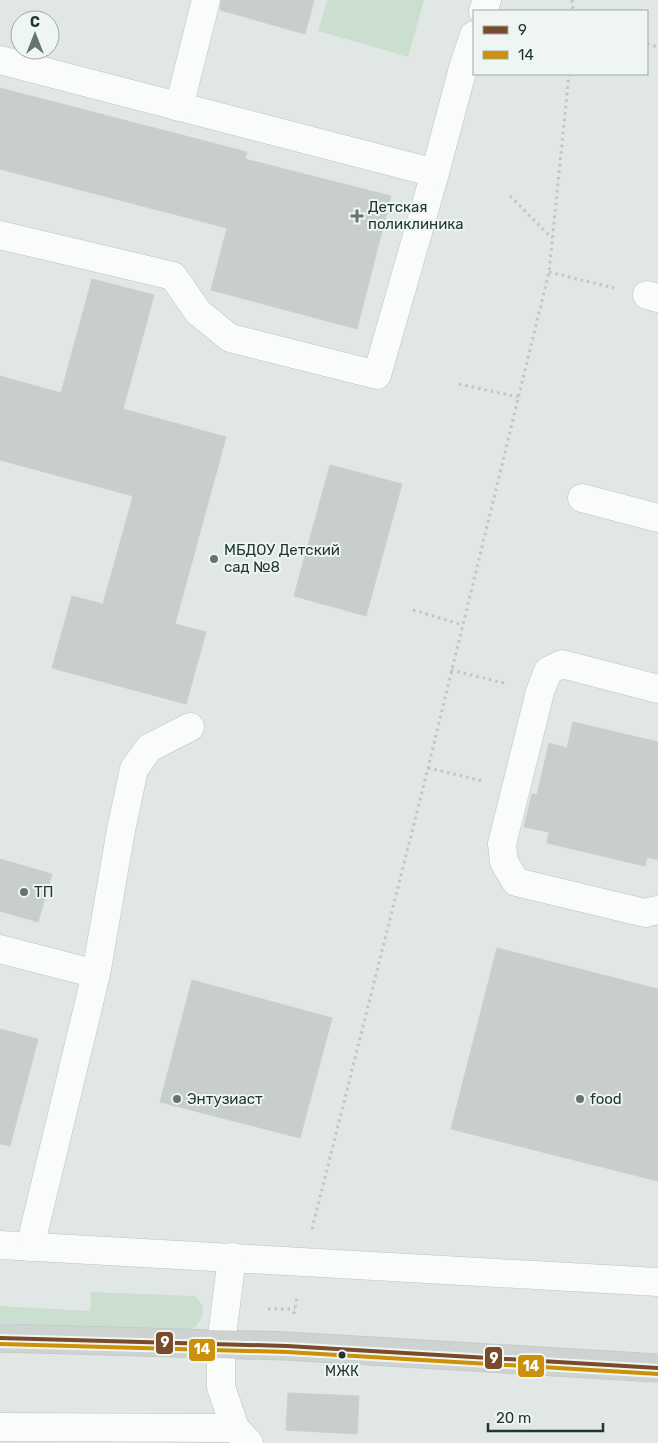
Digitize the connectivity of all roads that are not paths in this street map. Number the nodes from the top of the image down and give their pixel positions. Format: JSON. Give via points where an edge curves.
{"nodes":[{"id":1,"x":206,"y":0,"type":"edge"},
{"id":2,"x":473,"y":38,"type":"edge"},
{"id":3,"x":0,"y":60,"type":"edge"},
{"id":4,"x":179,"y":106,"type":"junction"},
{"id":5,"x":435,"y":173,"type":"junction"},
{"id":6,"x":0,"y":235,"type":"edge"},
{"id":7,"x":582,"y":498,"type":"dead end"},
{"id":8,"x":658,"y":518,"type":"edge"},
{"id":9,"x":658,"y":689,"type":"edge"},
{"id":10,"x":190,"y":727,"type":"dead end"},
{"id":11,"x":658,"y":910,"type":"edge"},
{"id":12,"x":0,"y":949,"type":"edge"},
{"id":13,"x":96,"y":974,"type":"junction"},
{"id":14,"x":0,"y":1245,"type":"edge"},
{"id":15,"x":30,"y":1247,"type":"junction"},
{"id":16,"x":232,"y":1257,"type":"junction"},
{"id":17,"x":658,"y":1282,"type":"edge"},
{"id":18,"x":0,"y":1338,"type":"edge"},
{"id":19,"x":221,"y":1344,"type":"junction"},
{"id":20,"x":658,"y":1368,"type":"edge"},
{"id":21,"x":0,"y":1427,"type":"edge"},
{"id":22,"x":242,"y":1435,"type":"edge"}],
"edges":[{"from":1,"to":4,"type":"street"},
{"from":2,"to":5,"type":"street"},
{"from":3,"to":4,"type":"street"},
{"from":4,"to":5,"type":"street"},
{"from":5,"to":6,"type":"street","via":[[377,375],[230,338],[198,312],[173,276]]},
{"from":7,"to":8,"type":"street"},
{"from":9,"to":11,"type":"street","via":[[562,664],[548,672],[540,692],[502,844],[504,862],[516,882],[645,913]]},
{"from":10,"to":13,"type":"street","via":[[149,748],[134,769]]},
{"from":12,"to":13,"type":"street"},
{"from":13,"to":15,"type":"street"},
{"from":14,"to":15,"type":"street"},
{"from":15,"to":16,"type":"street"},
{"from":16,"to":17,"type":"street"},
{"from":16,"to":19,"type":"street"},
{"from":18,"to":19,"type":"main road"},
{"from":19,"to":20,"type":"main road"},
{"from":19,"to":22,"type":"street","via":[[221,1386]]},
{"from":21,"to":22,"type":"street"}]}
